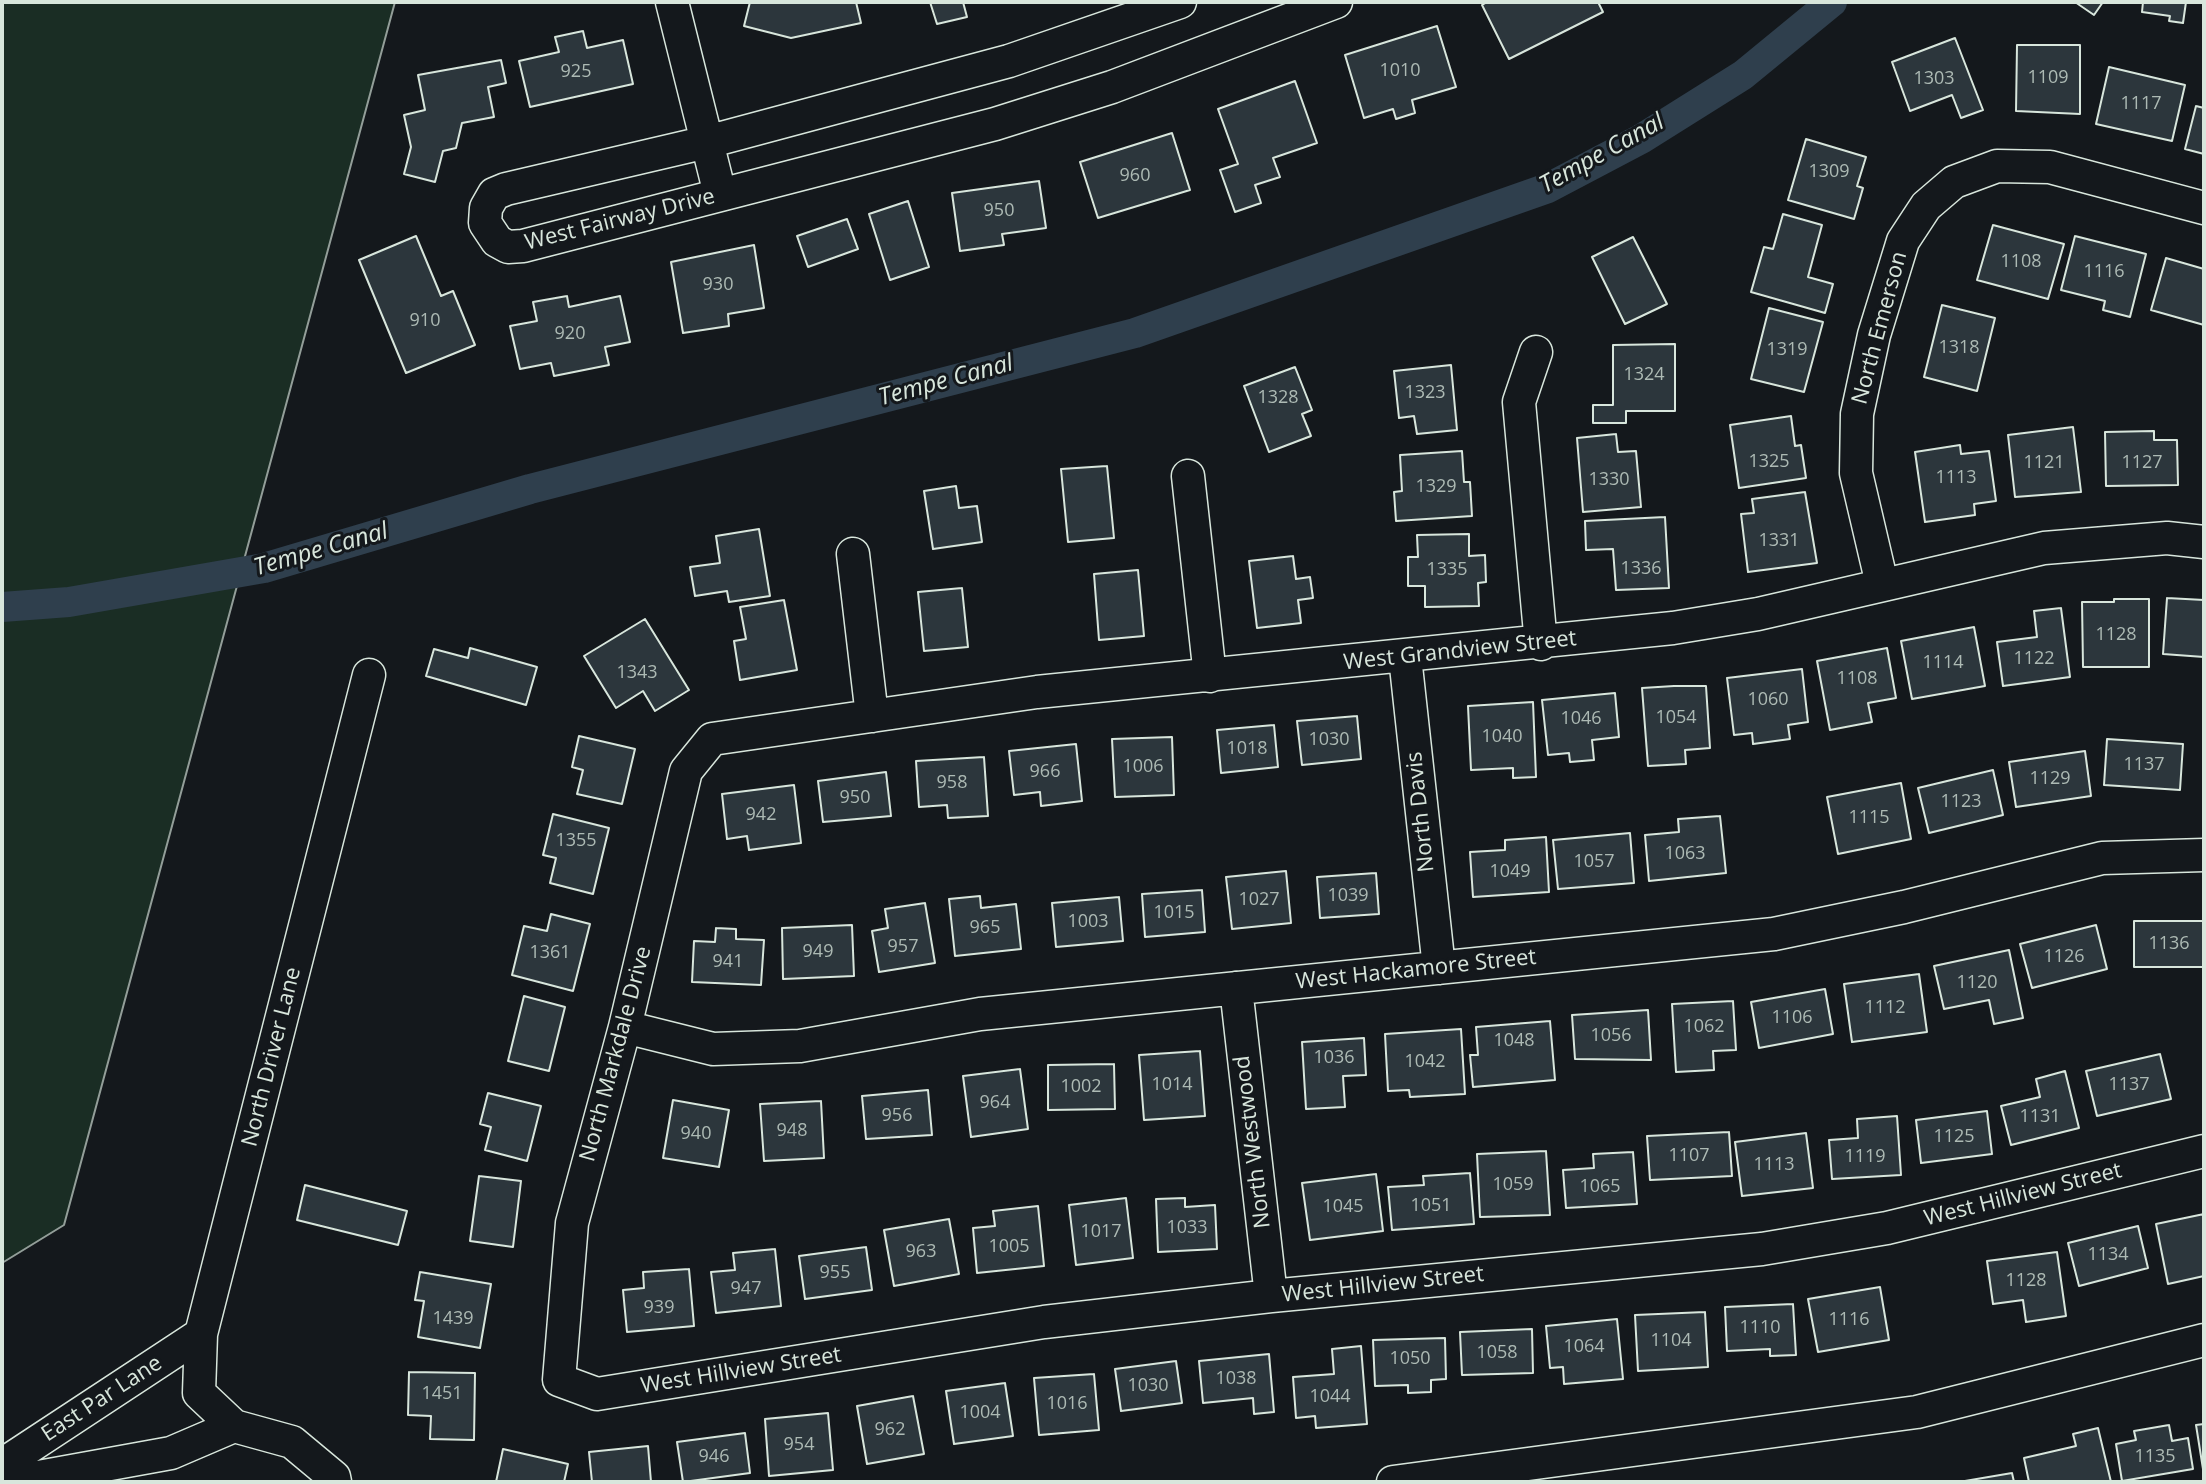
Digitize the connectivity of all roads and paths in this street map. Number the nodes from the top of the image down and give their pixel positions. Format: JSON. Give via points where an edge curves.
{"nodes":[{"id":1,"x":672,"y":2,"type":"edge"},
{"id":2,"x":1180,"y":2,"type":"edge"},
{"id":3,"x":1336,"y":2,"type":"edge"},
{"id":4,"x":707,"y":142,"type":"junction"},
{"id":5,"x":720,"y":194,"type":"junction"},
{"id":6,"x":2204,"y":208,"type":"edge"},
{"id":7,"x":1536,"y":352,"type":"dead end"},
{"id":8,"x":1188,"y":476,"type":"dead end"},
{"id":9,"x":2204,"y":542,"type":"edge"},
{"id":10,"x":853,"y":554,"type":"dead end"},
{"id":11,"x":1882,"y":584,"type":"junction"},
{"id":12,"x":1541,"y":644,"type":"junction"},
{"id":13,"x":1405,"y":657,"type":"junction"},
{"id":14,"x":369,"y":675,"type":"dead end"},
{"id":15,"x":1210,"y":676,"type":"junction"},
{"id":16,"x":872,"y":716,"type":"junction"},
{"id":17,"x":712,"y":739,"type":"joint"},
{"id":18,"x":2204,"y":855,"type":"edge"},
{"id":19,"x":1439,"y":968,"type":"junction"},
{"id":20,"x":1236,"y":988,"type":"junction"},
{"id":21,"x":625,"y":1027,"type":"junction"},
{"id":22,"x":2204,"y":1151,"type":"edge"},
{"id":23,"x":1271,"y":1296,"type":"junction"},
{"id":24,"x":201,"y":1334,"type":"junction"},
{"id":25,"x":2204,"y":1340,"type":"edge"},
{"id":26,"x":559,"y":1380,"type":"joint"},
{"id":27,"x":234,"y":1426,"type":"junction"},
{"id":28,"x":2,"y":1465,"type":"edge"},
{"id":29,"x":334,"y":1480,"type":"edge"},
{"id":30,"x":11,"y":1482,"type":"edge"},
{"id":31,"x":1393,"y":1482,"type":"edge"}],
"edges":[{"from":1,"to":4,"type":"street"},
{"from":2,"to":4,"type":"street","name":"West Fairway Drive","via":[[1009,61]]},
{"from":3,"to":5,"type":"street","name":"West Fairway Drive","via":[[1057,107]]},
{"from":4,"to":5,"type":"street"},
{"from":4,"to":5,"type":"street","name":"West Fairway Drive","via":[[506,189],[494,194],[485,223],[497,241],[523,246]]},
{"from":6,"to":11,"type":"street","name":"North Emerson","via":[[2050,167],[1997,166],[1954,182],[1926,206],[1903,241],[1857,414],[1856,473]]},
{"from":7,"to":12,"type":"street","via":[[1519,402]]},
{"from":8,"to":15,"type":"street"},
{"from":9,"to":11,"type":"street","name":"West Grandview Street","via":[[2167,538],[2044,548]]},
{"from":10,"to":16,"type":"street"},
{"from":11,"to":12,"type":"street","name":"West Grandview Street","via":[[1758,614]]},
{"from":12,"to":13,"type":"street","name":"West Grandview Street"},
{"from":13,"to":15,"type":"street","name":"West Grandview Street"},
{"from":13,"to":19,"type":"street","name":"North Davis"},
{"from":14,"to":24,"type":"street","name":"North Driver Lane"},
{"from":15,"to":16,"type":"street","name":"West Grandview Street","via":[[1037,692]]},
{"from":16,"to":17,"type":"street","name":"West Grandview Street"},
{"from":17,"to":21,"type":"street","name":"North Markdale Drive","via":[[686,771]]},
{"from":18,"to":19,"type":"street","name":"West Hackamore Street","via":[[2102,858],[1774,934]]},
{"from":19,"to":20,"type":"street","name":"West Hackamore Street"},
{"from":20,"to":21,"type":"street","name":"West Hackamore Street","via":[[980,1014],[800,1046],[713,1049]]},
{"from":20,"to":23,"type":"street","name":"North Westwood"},
{"from":21,"to":26,"type":"street","name":"North Markdale Drive","via":[[572,1223]]},
{"from":22,"to":23,"type":"street","name":"West Hillview Street","via":[[1887,1228],[1762,1249]]},
{"from":23,"to":26,"type":"street","name":"West Hillview Street","via":[[1044,1322],[597,1394]]},
{"from":24,"to":27,"type":"street","name":"North Driver Lane","via":[[199,1393]]},
{"from":24,"to":28,"type":"street","name":"East Par Lane"},
{"from":25,"to":31,"type":"street","via":[[1917,1412]]},
{"from":27,"to":29,"type":"street","via":[[292,1442]]},
{"from":27,"to":30,"type":"street","name":"East Par Lane","via":[[171,1453]]}]}
